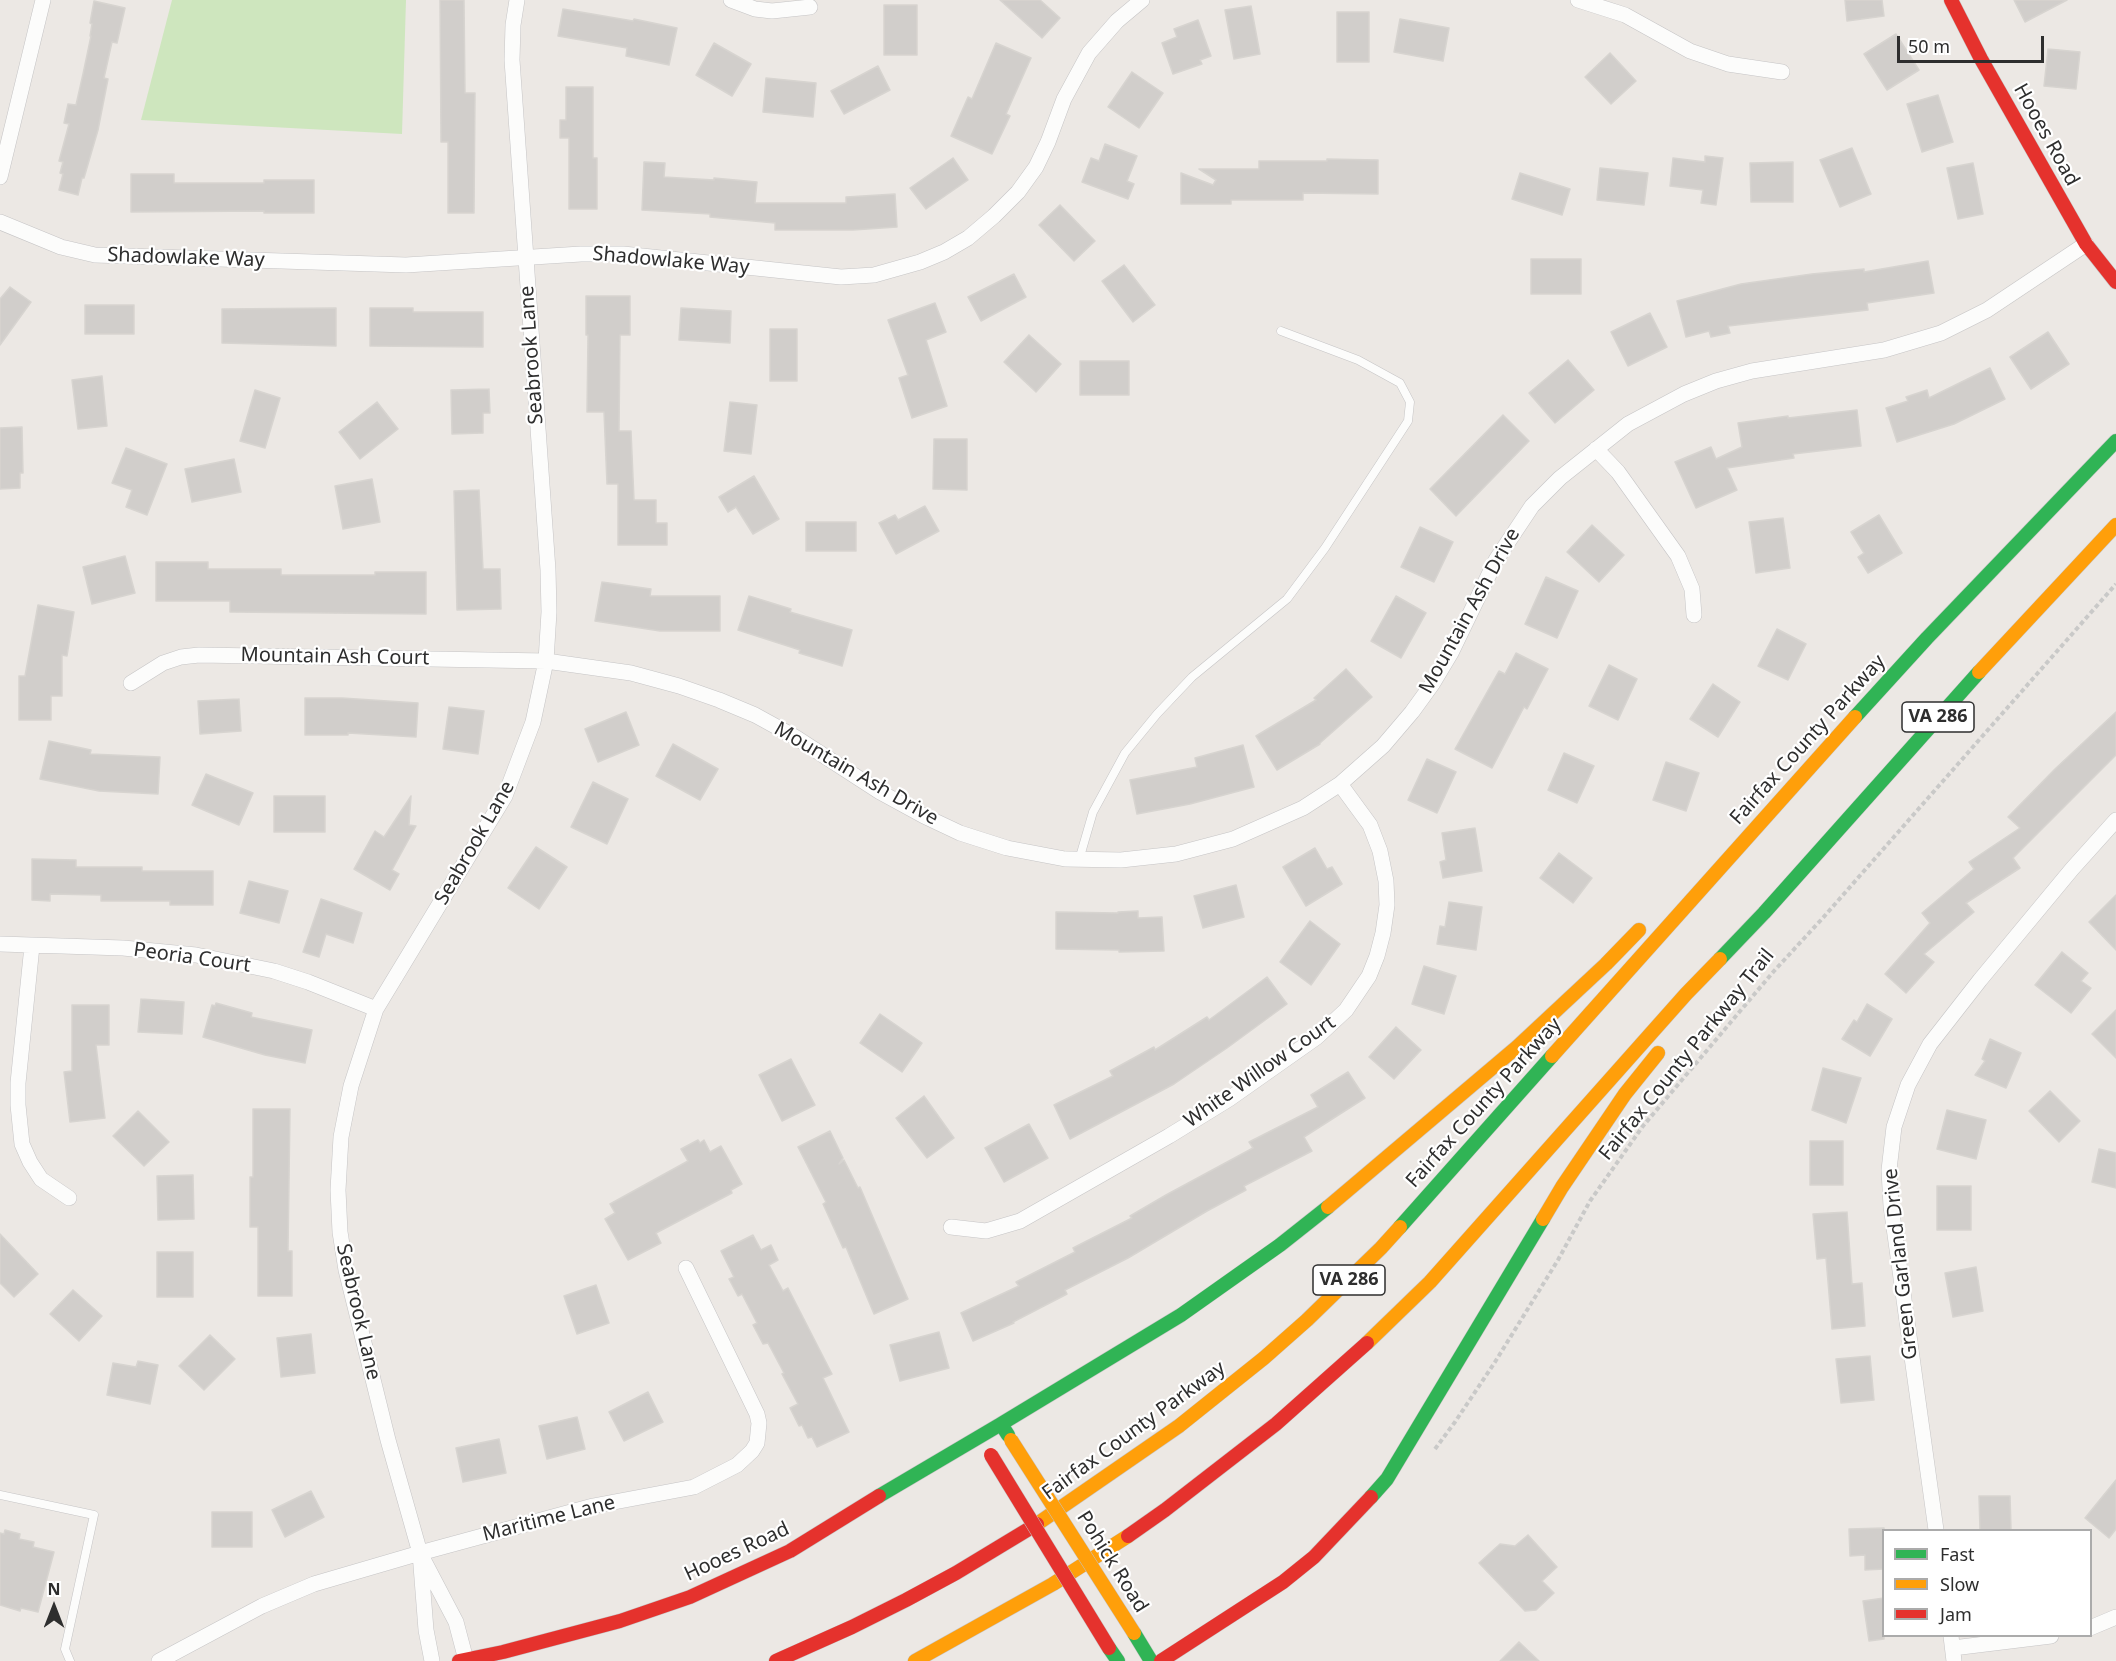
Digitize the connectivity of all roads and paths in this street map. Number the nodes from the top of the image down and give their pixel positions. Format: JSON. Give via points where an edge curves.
{"nodes":[{"id":1,"x":43,"y":0,"type":"edge"},
{"id":2,"x":517,"y":0,"type":"edge"},
{"id":3,"x":731,"y":0,"type":"edge"},
{"id":4,"x":1142,"y":0,"type":"edge"},
{"id":5,"x":1578,"y":0,"type":"edge"},
{"id":6,"x":1952,"y":0,"type":"edge"},
{"id":7,"x":810,"y":7,"type":"dead end"},
{"id":8,"x":1782,"y":72,"type":"dead end"},
{"id":9,"x":0,"y":177,"type":"edge"},
{"id":10,"x":0,"y":222,"type":"edge"},
{"id":11,"x":2086,"y":244,"type":"junction"},
{"id":12,"x":525,"y":258,"type":"junction"},
{"id":13,"x":2116,"y":282,"type":"edge"},
{"id":14,"x":1281,"y":331,"type":"dead end"},
{"id":15,"x":2116,"y":441,"type":"edge"},
{"id":16,"x":1596,"y":449,"type":"junction"},
{"id":17,"x":2116,"y":525,"type":"edge"},
{"id":18,"x":2116,"y":584,"type":"edge"},
{"id":19,"x":1694,"y":615,"type":"dead end"},
{"id":20,"x":546,"y":661,"type":"junction"},
{"id":21,"x":131,"y":683,"type":"dead end"},
{"id":22,"x":1811,"y":765,"type":"junction"},
{"id":23,"x":1340,"y":784,"type":"junction"},
{"id":24,"x":1765,"y":798,"type":"dead end"},
{"id":25,"x":2116,"y":820,"type":"edge"},
{"id":26,"x":1079,"y":860,"type":"junction"},
{"id":27,"x":1764,"y":913,"type":"junction"},
{"id":28,"x":1647,"y":922,"type":"dead end"},
{"id":29,"x":0,"y":944,"type":"edge"},
{"id":30,"x":32,"y":946,"type":"junction"},
{"id":31,"x":1703,"y":997,"type":"dead end"},
{"id":32,"x":376,"y":1009,"type":"junction"},
{"id":33,"x":1663,"y":1046,"type":"dead end"},
{"id":34,"x":69,"y":1198,"type":"dead end"},
{"id":35,"x":951,"y":1227,"type":"dead end"},
{"id":36,"x":686,"y":1268,"type":"dead end"},
{"id":37,"x":1001,"y":1424,"type":"junction"},
{"id":38,"x":980,"y":1436,"type":"junction"},
{"id":39,"x":1429,"y":1457,"type":"dead end"},
{"id":40,"x":0,"y":1495,"type":"edge"},
{"id":41,"x":1936,"y":1529,"type":"edge"},
{"id":42,"x":420,"y":1553,"type":"junction"},
{"id":43,"x":2116,"y":1617,"type":"edge"},
{"id":44,"x":2092,"y":1629,"type":"edge"},
{"id":45,"x":2036,"y":1637,"type":"edge"},
{"id":46,"x":1952,"y":1648,"type":"edge"},
{"id":47,"x":464,"y":1660,"type":"edge"},
{"id":48,"x":70,"y":1661,"type":"edge"},
{"id":49,"x":159,"y":1661,"type":"edge"},
{"id":50,"x":432,"y":1661,"type":"edge"},
{"id":51,"x":776,"y":1661,"type":"edge"},
{"id":52,"x":915,"y":1661,"type":"edge"},
{"id":53,"x":1118,"y":1661,"type":"edge"},
{"id":54,"x":1151,"y":1661,"type":"edge"},
{"id":55,"x":1161,"y":1661,"type":"edge"}],
"edges":[{"from":1,"to":9,"type":"street"},
{"from":2,"to":12,"type":"street","name":"Seabrook Lane","via":[[512,60]]},
{"from":3,"to":7,"type":"street","via":[[772,11]]},
{"from":4,"to":12,"type":"street","name":"Shadowlake Way","via":[[1089,53],[1064,99],[1036,167],[1018,192],[968,238],[944,252],[874,274],[841,277],[623,254]]},
{"from":5,"to":8,"type":"street","via":[[1625,15],[1690,51],[1728,64]]},
{"from":6,"to":11,"type":"main road","name":"Hooes Road"},
{"from":10,"to":12,"type":"street","name":"Shadowlake Way","via":[[61,247],[95,255],[406,265]]},
{"from":11,"to":13,"type":"main road","name":"Hooes Road"},
{"from":11,"to":16,"type":"street","name":"Mountain Ash Drive","via":[[1987,310],[1941,333],[1884,350],[1752,371],[1716,381],[1647,412]]},
{"from":12,"to":20,"type":"street","name":"Seabrook Lane","via":[[548,570]]},
{"from":14,"to":26,"type":"lane","via":[[1358,360],[1400,383],[1410,402],[1408,421],[1287,599],[1192,677],[1125,753],[1093,812]]},
{"from":15,"to":22,"type":"main road","name":"Fairfax County Parkway","number":"VA 286"},
{"from":16,"to":19,"type":"street","via":[[1618,472],[1678,556],[1692,589]]},
{"from":16,"to":23,"type":"street","name":"Mountain Ash Drive","via":[[1532,506],[1496,560],[1433,683],[1383,746]]},
{"from":17,"to":27,"type":"main road","number":"VA 286","via":[[1892,767]]},
{"from":18,"to":39,"type":"path","name":"Fairfax County Parkway Trail","via":[[1774,971],[1643,1126],[1590,1201],[1495,1362]]},
{"from":20,"to":21,"type":"street","name":"Mountain Ash Court","via":[[199,655],[163,663]]},
{"from":20,"to":26,"type":"street","name":"Mountain Ash Drive","via":[[631,673],[719,700],[795,737],[880,792],[960,833],[1007,849]]},
{"from":20,"to":32,"type":"street","name":"Seabrook Lane","via":[[533,722],[506,796]]},
{"from":22,"to":24,"type":"main road"},
{"from":22,"to":51,"type":"main road","name":"Fairfax County Parkway","number":"VA 286","via":[[1381,1248],[1264,1358],[1137,1457],[998,1549],[906,1600]]},
{"from":23,"to":26,"type":"street","name":"Mountain Ash Drive","via":[[1264,827],[1206,847],[1121,860]]},
{"from":23,"to":35,"type":"street","name":"White Willow Court","via":[[1370,825],[1380,851],[1386,893],[1377,956],[1369,976],[1346,1010],[1317,1036],[1229,1099],[1020,1221],[986,1231]]},
{"from":25,"to":41,"type":"street","name":"Green Garland Drive","via":[[2050,894],[1930,1044],[1908,1085],[1894,1127],[1889,1170],[1891,1206]]},
{"from":27,"to":31,"type":"main road"},
{"from":27,"to":52,"type":"main road","number":"VA 286","via":[[1686,994],[1430,1281],[1321,1385],[1222,1467],[1103,1553]]},
{"from":28,"to":37,"type":"main road","name":"Hooes Road","via":[[1517,1047],[1289,1239],[1181,1315]]},
{"from":29,"to":30,"type":"street","name":"Peoria Court"},
{"from":30,"to":32,"type":"street","name":"Peoria Court","via":[[196,955],[274,971]]},
{"from":30,"to":34,"type":"street","via":[[18,1083],[22,1144],[41,1179]]},
{"from":32,"to":42,"type":"street","name":"Seabrook Lane","via":[[353,1078],[341,1137],[340,1232],[388,1440]]},
{"from":33,"to":55,"type":"main road","via":[[1562,1187],[1386,1479],[1314,1557]]},
{"from":36,"to":42,"type":"street","name":"Maritime Lane","via":[[757,1414],[757,1443],[745,1459],[694,1487],[593,1506]]},
{"from":37,"to":38,"type":"main road","name":"Hooes Road"},
{"from":37,"to":54,"type":"main road","name":"Pohick Road","bridge":true},
{"from":38,"to":47,"type":"main road","name":"Hooes Road","via":[[820,1533],[728,1581],[620,1621]]},
{"from":38,"to":53,"type":"main road","bridge":true},
{"from":40,"to":48,"type":"lane","via":[[94,1515],[65,1649]]},
{"from":42,"to":47,"type":"street","name":"Seabrook Lane","via":[[456,1622]]},
{"from":42,"to":49,"type":"street","name":"Maritime Lane","via":[[287,1595]]},
{"from":42,"to":50,"type":"street","name":"Seabrook Lane"},
{"from":43,"to":44,"type":"street"},
{"from":45,"to":46,"type":"street"}]}
